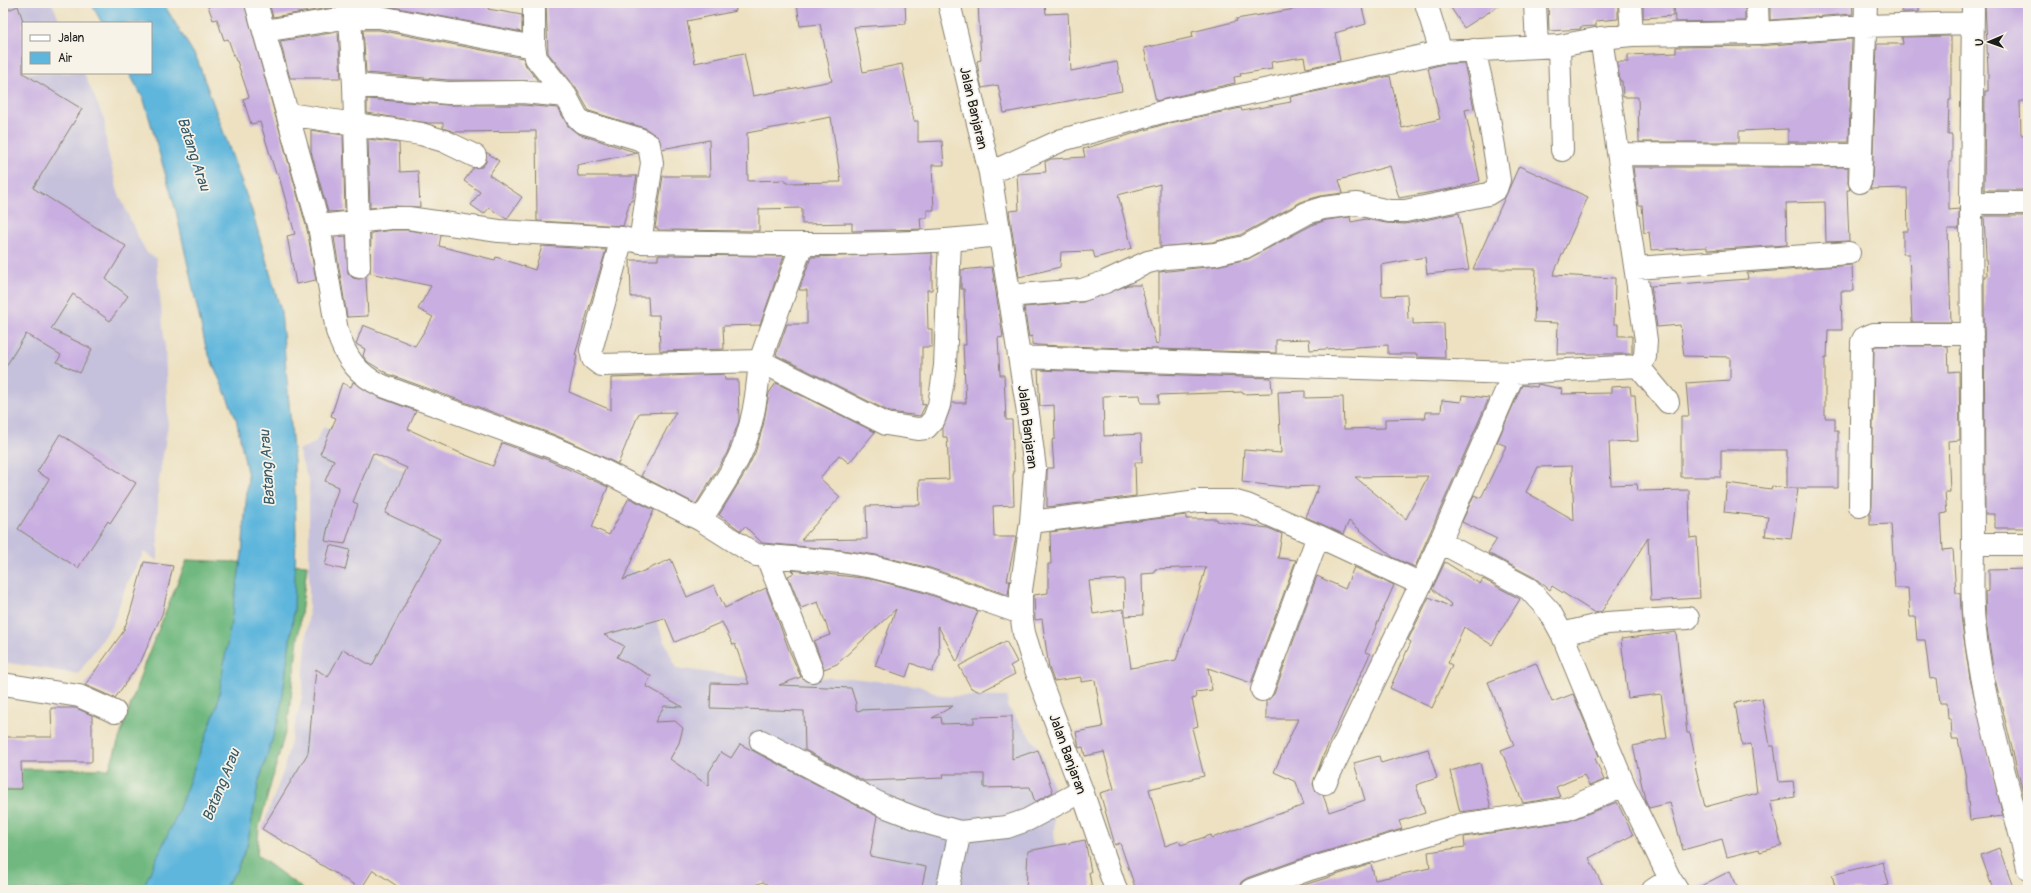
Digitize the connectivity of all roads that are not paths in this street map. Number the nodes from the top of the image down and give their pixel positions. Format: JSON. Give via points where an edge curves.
{"nodes":[{"id":1,"x":256,"y":3,"type":"edge"},
{"id":2,"x":534,"y":3,"type":"edge"},
{"id":3,"x":949,"y":3,"type":"edge"},
{"id":4,"x":1426,"y":3,"type":"edge"},
{"id":5,"x":1535,"y":3,"type":"edge"},
{"id":6,"x":1630,"y":3,"type":"edge"},
{"id":7,"x":1757,"y":3,"type":"edge"},
{"id":8,"x":1866,"y":3,"type":"edge"},
{"id":9,"x":348,"y":10,"type":"edge"},
{"id":10,"x":1972,"y":13,"type":"edge"},
{"id":11,"x":1865,"y":26,"type":"junction"},
{"id":12,"x":264,"y":31,"type":"junction"},
{"id":13,"x":1758,"y":33,"type":"junction"},
{"id":14,"x":1632,"y":35,"type":"junction"},
{"id":15,"x":1601,"y":38,"type":"junction"},
{"id":16,"x":1559,"y":46,"type":"junction"},
{"id":17,"x":534,"y":47,"type":"junction"},
{"id":18,"x":1537,"y":47,"type":"junction"},
{"id":19,"x":1474,"y":50,"type":"junction"},
{"id":20,"x":1441,"y":52,"type":"junction"},
{"id":21,"x":354,"y":85,"type":"junction"},
{"id":22,"x":566,"y":96,"type":"junction"},
{"id":23,"x":288,"y":114,"type":"junction"},
{"id":24,"x":355,"y":124,"type":"junction"},
{"id":25,"x":1562,"y":150,"type":"dead end"},
{"id":26,"x":1619,"y":154,"type":"junction"},
{"id":27,"x":1861,"y":155,"type":"junction"},
{"id":28,"x":475,"y":156,"type":"dead end"},
{"id":29,"x":990,"y":174,"type":"junction"},
{"id":30,"x":1860,"y":182,"type":"dead end"},
{"id":31,"x":1971,"y":203,"type":"junction"},
{"id":32,"x":2028,"y":203,"type":"edge"},
{"id":33,"x":358,"y":223,"type":"junction"},
{"id":34,"x":319,"y":226,"type":"junction"},
{"id":35,"x":999,"y":235,"type":"junction"},
{"id":36,"x":631,"y":240,"type":"junction"},
{"id":37,"x":950,"y":240,"type":"junction"},
{"id":38,"x":802,"y":244,"type":"junction"},
{"id":39,"x":1850,"y":252,"type":"dead end"},
{"id":40,"x":359,"y":267,"type":"dead end"},
{"id":41,"x":1636,"y":268,"type":"junction"},
{"id":42,"x":1008,"y":296,"type":"junction"},
{"id":43,"x":1972,"y":334,"type":"junction"},
{"id":44,"x":1019,"y":357,"type":"junction"},
{"id":45,"x":760,"y":361,"type":"junction"},
{"id":46,"x":1638,"y":366,"type":"junction"},
{"id":47,"x":1514,"y":373,"type":"junction"},
{"id":48,"x":1668,"y":402,"type":"dead end"},
{"id":49,"x":1860,"y":506,"type":"dead end"},
{"id":50,"x":701,"y":520,"type":"junction"},
{"id":51,"x":1031,"y":522,"type":"junction"},
{"id":52,"x":1318,"y":536,"type":"junction"},
{"id":53,"x":1440,"y":542,"type":"junction"},
{"id":54,"x":1973,"y":544,"type":"junction"},
{"id":55,"x":2028,"y":544,"type":"edge"},
{"id":56,"x":767,"y":557,"type":"junction"},
{"id":57,"x":1421,"y":584,"type":"junction"},
{"id":58,"x":1021,"y":613,"type":"junction"},
{"id":59,"x":1688,"y":618,"type":"dead end"},
{"id":60,"x":1562,"y":634,"type":"junction"},
{"id":61,"x":812,"y":671,"type":"dead end"},
{"id":62,"x":4,"y":690,"type":"edge"},
{"id":63,"x":1262,"y":690,"type":"dead end"},
{"id":64,"x":115,"y":712,"type":"dead end"},
{"id":65,"x":761,"y":741,"type":"dead end"},
{"id":66,"x":1325,"y":783,"type":"dead end"},
{"id":67,"x":1624,"y":785,"type":"junction"},
{"id":68,"x":1082,"y":791,"type":"junction"},
{"id":69,"x":960,"y":832,"type":"junction"},
{"id":70,"x":2024,"y":836,"type":"edge"},
{"id":71,"x":2028,"y":868,"type":"edge"},
{"id":72,"x":1667,"y":886,"type":"edge"},
{"id":73,"x":947,"y":890,"type":"edge"},
{"id":74,"x":1116,"y":890,"type":"edge"},
{"id":75,"x":1251,"y":890,"type":"edge"}],
"edges":[{"from":1,"to":12,"type":"street"},
{"from":2,"to":17,"type":"street"},
{"from":3,"to":29,"type":"street","name":"Jalan Banjaran"},
{"from":4,"to":20,"type":"street"},
{"from":5,"to":18,"type":"street"},
{"from":6,"to":14,"type":"street"},
{"from":7,"to":13,"type":"street"},
{"from":8,"to":11,"type":"street"},
{"from":9,"to":12,"type":"street"},
{"from":9,"to":17,"type":"street"},
{"from":9,"to":21,"type":"street"},
{"from":10,"to":11,"type":"street"},
{"from":10,"to":31,"type":"street"},
{"from":11,"to":13,"type":"street"},
{"from":11,"to":27,"type":"street"},
{"from":12,"to":23,"type":"street"},
{"from":13,"to":14,"type":"street"},
{"from":14,"to":15,"type":"street"},
{"from":15,"to":16,"type":"street"},
{"from":15,"to":26,"type":"street"},
{"from":16,"to":18,"type":"street"},
{"from":16,"to":25,"type":"street"},
{"from":17,"to":22,"type":"street","via":[[539,62]]},
{"from":18,"to":19,"type":"street"},
{"from":19,"to":20,"type":"street"},
{"from":19,"to":42,"type":"street","via":[[1493,132],[1499,180],[1493,192],[1405,211],[1394,212],[1357,204],[1323,208],[1306,213],[1244,247],[1215,254],[1148,262],[1082,290]]},
{"from":20,"to":29,"type":"street","via":[[1162,112],[1062,140]]},
{"from":21,"to":22,"type":"street","via":[[448,93],[522,92]]},
{"from":21,"to":24,"type":"street"},
{"from":22,"to":36,"type":"street","via":[[582,122],[639,139],[649,145],[652,163]]},
{"from":23,"to":24,"type":"street"},
{"from":23,"to":34,"type":"street"},
{"from":24,"to":28,"type":"street","via":[[426,135]]},
{"from":24,"to":33,"type":"street"},
{"from":26,"to":27,"type":"street"},
{"from":26,"to":41,"type":"street"},
{"from":27,"to":30,"type":"street"},
{"from":29,"to":35,"type":"street","name":"Jalan Banjaran"},
{"from":31,"to":32,"type":"street"},
{"from":31,"to":43,"type":"street"},
{"from":33,"to":34,"type":"street"},
{"from":33,"to":36,"type":"street","via":[[408,218],[499,231]]},
{"from":33,"to":40,"type":"street"},
{"from":34,"to":50,"type":"street","via":[[339,338],[348,358],[364,376],[382,386],[565,453]]},
{"from":35,"to":37,"type":"street"},
{"from":35,"to":42,"type":"street","name":"Jalan Banjaran"},
{"from":36,"to":38,"type":"street"},
{"from":36,"to":45,"type":"street","via":[[592,345],[592,354],[597,362],[601,365]]},
{"from":37,"to":38,"type":"street"},
{"from":37,"to":45,"type":"street","via":[[945,366],[939,405],[934,419],[926,428],[886,424]]},
{"from":38,"to":45,"type":"street"},
{"from":39,"to":41,"type":"street"},
{"from":41,"to":46,"type":"street","via":[[1646,340],[1645,357]]},
{"from":42,"to":44,"type":"street","name":"Jalan Banjaran"},
{"from":43,"to":49,"type":"street","via":[[1874,334],[1864,338]]},
{"from":43,"to":54,"type":"street"},
{"from":44,"to":47,"type":"street"},
{"from":44,"to":51,"type":"street","name":"Jalan Banjaran","via":[[1035,469]]},
{"from":45,"to":50,"type":"street","via":[[758,391],[744,446]]},
{"from":46,"to":47,"type":"street"},
{"from":46,"to":48,"type":"street"},
{"from":47,"to":53,"type":"street"},
{"from":50,"to":56,"type":"street","via":[[745,549]]},
{"from":51,"to":52,"type":"street","via":[[1214,500],[1247,505]]},
{"from":51,"to":58,"type":"street","name":"Jalan Banjaran","via":[[1020,590]]},
{"from":52,"to":57,"type":"street"},
{"from":52,"to":63,"type":"street"},
{"from":53,"to":57,"type":"street"},
{"from":53,"to":60,"type":"street","via":[[1530,589],[1548,609]]},
{"from":54,"to":55,"type":"street"},
{"from":54,"to":70,"type":"street","via":[[1977,647],[1991,715]]},
{"from":56,"to":58,"type":"street","via":[[841,562],[885,570],[926,580]]},
{"from":56,"to":61,"type":"street"},
{"from":57,"to":66,"type":"street"},
{"from":58,"to":68,"type":"street","name":"Jalan Banjaran","via":[[1033,662]]},
{"from":59,"to":60,"type":"street","via":[[1607,623]]},
{"from":60,"to":67,"type":"street"},
{"from":62,"to":64,"type":"street","via":[[79,696]]},
{"from":65,"to":69,"type":"street","via":[[884,806]]},
{"from":67,"to":72,"type":"street"},
{"from":67,"to":75,"type":"street","via":[[1567,809],[1453,827]]},
{"from":68,"to":69,"type":"street","via":[[1027,820],[1007,827]]},
{"from":68,"to":74,"type":"street","name":"Jalan Banjaran"},
{"from":69,"to":73,"type":"street"},
{"from":70,"to":71,"type":"street"}]}
